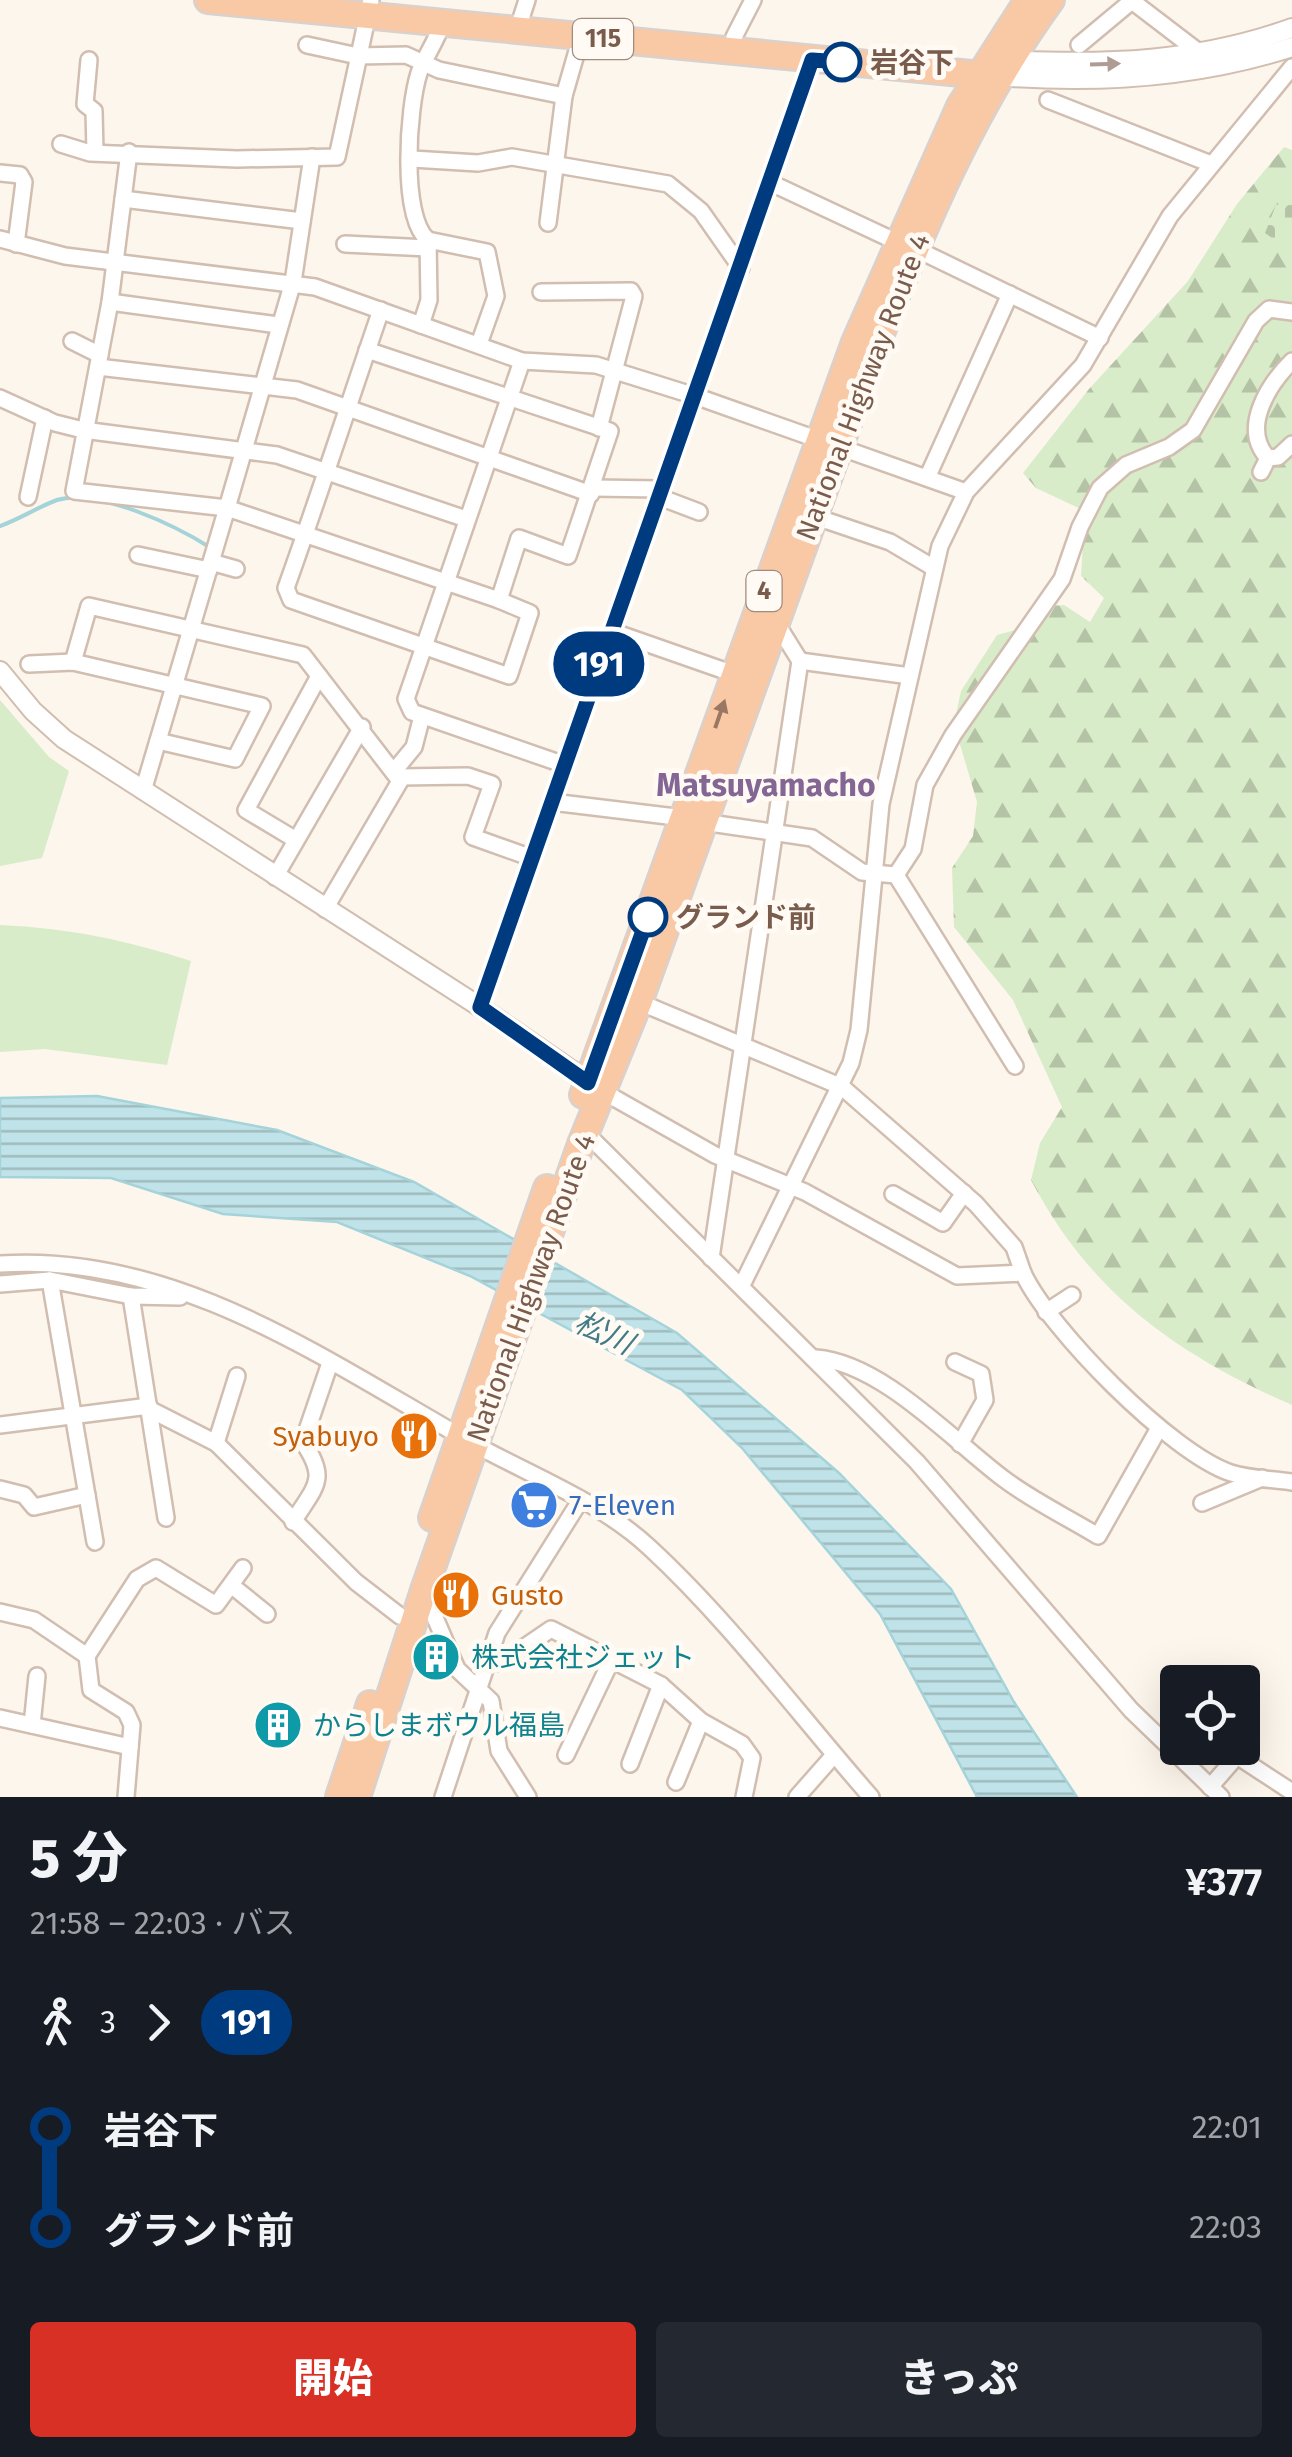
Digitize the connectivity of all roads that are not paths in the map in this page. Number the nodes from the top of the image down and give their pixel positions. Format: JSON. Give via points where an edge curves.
{"nodes":[{"id":1,"x":208,"y":0,"type":"edge"},
{"id":2,"x":753,"y":0,"type":"edge"},
{"id":3,"x":1028,"y":0,"type":"edge"},
{"id":4,"x":1052,"y":0,"type":"edge"},
{"id":5,"x":1133,"y":0,"type":"edge"},
{"id":6,"x":366,"y":4,"type":"edge"},
{"id":7,"x":521,"y":16,"type":"edge"},
{"id":8,"x":442,"y":24,"type":"junction"},
{"id":9,"x":1292,"y":28,"type":"edge"},
{"id":10,"x":581,"y":37,"type":"junction"},
{"id":11,"x":733,"y":44,"type":"junction"},
{"id":12,"x":307,"y":45,"type":"dead end"},
{"id":13,"x":1079,"y":45,"type":"dead end"},
{"id":14,"x":1292,"y":47,"type":"edge"},
{"id":15,"x":1200,"y":53,"type":"junction"},
{"id":16,"x":358,"y":56,"type":"junction"},
{"id":17,"x":89,"y":60,"type":"dead end"},
{"id":18,"x":812,"y":60,"type":"junction"},
{"id":19,"x":425,"y":64,"type":"junction"},
{"id":20,"x":993,"y":67,"type":"junction"},
{"id":21,"x":1292,"y":68,"type":"edge"},
{"id":22,"x":564,"y":96,"type":"junction"},
{"id":23,"x":1048,"y":100,"type":"dead end"},
{"id":24,"x":61,"y":144,"type":"dead end"},
{"id":25,"x":96,"y":152,"type":"junction"},
{"id":26,"x":129,"y":152,"type":"junction"},
{"id":27,"x":312,"y":157,"type":"junction"},
{"id":28,"x":412,"y":160,"type":"junction"},
{"id":29,"x":1211,"y":164,"type":"junction"},
{"id":30,"x":554,"y":166,"type":"junction"},
{"id":31,"x":0,"y":172,"type":"edge"},
{"id":32,"x":771,"y":183,"type":"junction"},
{"id":33,"x":123,"y":199,"type":"junction"},
{"id":34,"x":302,"y":221,"type":"junction"},
{"id":35,"x":548,"y":223,"type":"dead end"},
{"id":36,"x":8,"y":242,"type":"edge"},
{"id":37,"x":345,"y":244,"type":"dead end"},
{"id":38,"x":428,"y":244,"type":"junction"},
{"id":39,"x":906,"y":244,"type":"junction"},
{"id":40,"x":114,"y":262,"type":"junction"},
{"id":41,"x":740,"y":268,"type":"junction"},
{"id":42,"x":294,"y":282,"type":"junction"},
{"id":43,"x":542,"y":292,"type":"dead end"},
{"id":44,"x":1010,"y":294,"type":"junction"},
{"id":45,"x":110,"y":302,"type":"junction"},
{"id":46,"x":381,"y":310,"type":"junction"},
{"id":47,"x":1292,"y":312,"type":"edge"},
{"id":48,"x":278,"y":325,"type":"junction"},
{"id":49,"x":420,"y":325,"type":"junction"},
{"id":50,"x":1100,"y":338,"type":"junction"},
{"id":51,"x":72,"y":341,"type":"dead end"},
{"id":52,"x":479,"y":344,"type":"junction"},
{"id":53,"x":368,"y":350,"type":"junction"},
{"id":54,"x":99,"y":361,"type":"junction"},
{"id":55,"x":522,"y":361,"type":"junction"},
{"id":56,"x":1292,"y":361,"type":"edge"},
{"id":57,"x":616,"y":371,"type":"junction"},
{"id":58,"x":261,"y":387,"type":"junction"},
{"id":59,"x":694,"y":396,"type":"junction"},
{"id":60,"x":0,"y":398,"type":"edge"},
{"id":61,"x":509,"y":400,"type":"junction"},
{"id":62,"x":346,"y":408,"type":"junction"},
{"id":63,"x":44,"y":418,"type":"junction"},
{"id":64,"x":599,"y":428,"type":"junction"},
{"id":65,"x":83,"y":430,"type":"junction"},
{"id":66,"x":829,"y":442,"type":"junction"},
{"id":67,"x":1292,"y":444,"type":"edge"},
{"id":68,"x":245,"y":448,"type":"junction"},
{"id":69,"x":488,"y":460,"type":"junction"},
{"id":70,"x":327,"y":471,"type":"junction"},
{"id":71,"x":927,"y":478,"type":"junction"},
{"id":72,"x":592,"y":491,"type":"junction"},
{"id":73,"x":966,"y":492,"type":"junction"},
{"id":74,"x":658,"y":493,"type":"junction"},
{"id":75,"x":28,"y":497,"type":"dead end"},
{"id":76,"x":227,"y":508,"type":"junction"},
{"id":77,"x":699,"y":512,"type":"dead end"},
{"id":78,"x":813,"y":516,"type":"junction"},
{"id":79,"x":466,"y":519,"type":"junction"},
{"id":80,"x":305,"y":535,"type":"junction"},
{"id":81,"x":138,"y":555,"type":"dead end"},
{"id":82,"x":210,"y":566,"type":"junction"},
{"id":83,"x":934,"y":568,"type":"junction"},
{"id":84,"x":236,"y":569,"type":"dead end"},
{"id":85,"x":445,"y":582,"type":"junction"},
{"id":86,"x":498,"y":600,"type":"junction"},
{"id":87,"x":775,"y":621,"type":"junction"},
{"id":88,"x":192,"y":628,"type":"junction"},
{"id":89,"x":610,"y":631,"type":"junction"},
{"id":90,"x":424,"y":648,"type":"junction"},
{"id":91,"x":800,"y":661,"type":"junction"},
{"id":92,"x":73,"y":662,"type":"junction"},
{"id":93,"x":29,"y":664,"type":"dead end"},
{"id":94,"x":0,"y":671,"type":"edge"},
{"id":95,"x":734,"y":674,"type":"junction"},
{"id":96,"x":320,"y":676,"type":"junction"},
{"id":97,"x":910,"y":676,"type":"junction"},
{"id":98,"x":175,"y":685,"type":"junction"},
{"id":99,"x":422,"y":716,"type":"junction"},
{"id":100,"x":362,"y":727,"type":"junction"},
{"id":101,"x":158,"y":741,"type":"junction"},
{"id":102,"x":565,"y":765,"type":"junction"},
{"id":103,"x":397,"y":773,"type":"junction"},
{"id":104,"x":144,"y":791,"type":"junction"},
{"id":105,"x":552,"y":802,"type":"junction"},
{"id":106,"x":694,"y":820,"type":"junction"},
{"id":107,"x":778,"y":832,"type":"junction"},
{"id":108,"x":296,"y":840,"type":"junction"},
{"id":109,"x":532,"y":858,"type":"junction"},
{"id":110,"x":874,"y":873,"type":"junction"},
{"id":111,"x":896,"y":875,"type":"junction"},
{"id":112,"x":275,"y":877,"type":"junction"},
{"id":113,"x":325,"y":908,"type":"junction"},
{"id":114,"x":639,"y":1002,"type":"junction"},
{"id":115,"x":480,"y":1007,"type":"junction"},
{"id":116,"x":744,"y":1044,"type":"junction"},
{"id":117,"x":1015,"y":1066,"type":"dead end"},
{"id":118,"x":595,"y":1087,"type":"junction"},
{"id":119,"x":842,"y":1087,"type":"junction"},
{"id":120,"x":578,"y":1137,"type":"junction"},
{"id":121,"x":728,"y":1158,"type":"junction"},
{"id":122,"x":791,"y":1186,"type":"junction"},
{"id":123,"x":964,"y":1192,"type":"junction"},
{"id":124,"x":894,"y":1194,"type":"dead end"},
{"id":125,"x":711,"y":1258,"type":"junction"},
{"id":126,"x":0,"y":1264,"type":"edge"},
{"id":127,"x":1023,"y":1272,"type":"junction"},
{"id":128,"x":50,"y":1280,"type":"junction"},
{"id":129,"x":0,"y":1284,"type":"edge"},
{"id":130,"x":742,"y":1284,"type":"junction"},
{"id":131,"x":1072,"y":1295,"type":"dead end"},
{"id":132,"x":132,"y":1296,"type":"junction"},
{"id":133,"x":189,"y":1296,"type":"junction"},
{"id":134,"x":1046,"y":1312,"type":"junction"},
{"id":135,"x":816,"y":1358,"type":"junction"},
{"id":136,"x":330,"y":1362,"type":"junction"},
{"id":137,"x":955,"y":1362,"type":"dead end"},
{"id":138,"x":237,"y":1376,"type":"dead end"},
{"id":139,"x":150,"y":1408,"type":"junction"},
{"id":140,"x":73,"y":1416,"type":"junction"},
{"id":141,"x":0,"y":1425,"type":"edge"},
{"id":142,"x":1159,"y":1428,"type":"junction"},
{"id":143,"x":469,"y":1434,"type":"junction"},
{"id":144,"x":216,"y":1443,"type":"junction"},
{"id":145,"x":960,"y":1444,"type":"junction"},
{"id":146,"x":1262,"y":1478,"type":"junction"},
{"id":147,"x":1292,"y":1482,"type":"edge"},
{"id":148,"x":0,"y":1489,"type":"edge"},
{"id":149,"x":86,"y":1496,"type":"junction"},
{"id":150,"x":580,"y":1501,"type":"junction"},
{"id":151,"x":1202,"y":1503,"type":"dead end"},
{"id":152,"x":166,"y":1518,"type":"dead end"},
{"id":153,"x":293,"y":1522,"type":"junction"},
{"id":154,"x":94,"y":1542,"type":"dead end"},
{"id":155,"x":243,"y":1568,"type":"dead end"},
{"id":156,"x":231,"y":1585,"type":"junction"},
{"id":157,"x":424,"y":1590,"type":"junction"},
{"id":158,"x":0,"y":1612,"type":"edge"},
{"id":159,"x":267,"y":1614,"type":"dead end"},
{"id":160,"x":400,"y":1616,"type":"junction"},
{"id":161,"x":87,"y":1656,"type":"junction"},
{"id":162,"x":487,"y":1658,"type":"junction"},
{"id":163,"x":611,"y":1661,"type":"junction"},
{"id":164,"x":37,"y":1676,"type":"dead end"},
{"id":165,"x":661,"y":1685,"type":"junction"},
{"id":166,"x":478,"y":1689,"type":"junction"},
{"id":167,"x":0,"y":1718,"type":"edge"},
{"id":168,"x":701,"y":1720,"type":"junction"},
{"id":169,"x":32,"y":1725,"type":"junction"},
{"id":170,"x":130,"y":1748,"type":"junction"},
{"id":171,"x":566,"y":1755,"type":"dead end"},
{"id":172,"x":834,"y":1755,"type":"junction"},
{"id":173,"x":630,"y":1764,"type":"dead end"},
{"id":174,"x":676,"y":1782,"type":"dead end"},
{"id":175,"x":1216,"y":1792,"type":"edge"},
{"id":176,"x":1292,"y":1792,"type":"edge"},
{"id":177,"x":126,"y":1797,"type":"edge"},
{"id":178,"x":339,"y":1797,"type":"edge"},
{"id":179,"x":357,"y":1797,"type":"edge"},
{"id":180,"x":443,"y":1797,"type":"edge"},
{"id":181,"x":528,"y":1797,"type":"edge"},
{"id":182,"x":744,"y":1797,"type":"edge"},
{"id":183,"x":797,"y":1797,"type":"edge"},
{"id":184,"x":871,"y":1797,"type":"edge"}],
"edges":[{"from":1,"to":6,"type":"highway","number":"115"},
{"from":2,"to":11,"type":"street"},
{"from":3,"to":20,"type":"highway","number":"4"},
{"from":4,"to":20,"type":"highway","number":"4"},
{"from":5,"to":13,"type":"street"},
{"from":5,"to":15,"type":"street"},
{"from":6,"to":7,"type":"highway","number":"115"},
{"from":6,"to":8,"type":"highway","number":"115"},
{"from":6,"to":16,"type":"street"},
{"from":7,"to":8,"type":"highway","number":"115"},
{"from":7,"to":10,"type":"highway","number":"115"},
{"from":7,"to":11,"type":"highway","number":"115"},
{"from":8,"to":19,"type":"street"},
{"from":9,"to":15,"type":"street"},
{"from":10,"to":11,"type":"highway","number":"115"},
{"from":10,"to":22,"type":"street"},
{"from":11,"to":18,"type":"highway","number":"115"},
{"from":11,"to":20,"type":"highway","number":"115"},
{"from":12,"to":16,"type":"street"},
{"from":14,"to":20,"type":"street","via":[[1253,60],[1122,80]]},
{"from":20,"to":15,"type":"street","one_way":true},
{"from":16,"to":19,"type":"street","via":[[406,56]]},
{"from":16,"to":27,"type":"street","via":[[337,157]]},
{"from":17,"to":25,"type":"street","via":[[85,104],[94,111]]},
{"from":18,"to":20,"type":"highway","number":"115"},
{"from":18,"to":32,"type":"street"},
{"from":19,"to":22,"type":"street"},
{"from":19,"to":28,"type":"street","via":[[412,106]]},
{"from":20,"to":39,"type":"highway","name":"National Highway Route 4","number":"4"},
{"from":21,"to":29,"type":"street"},
{"from":22,"to":30,"type":"street"},
{"from":23,"to":29,"type":"street"},
{"from":24,"to":25,"type":"street"},
{"from":25,"to":26,"type":"street"},
{"from":26,"to":27,"type":"street"},
{"from":26,"to":33,"type":"street"},
{"from":27,"to":34,"type":"street"},
{"from":28,"to":30,"type":"street","via":[[512,158]]},
{"from":28,"to":38,"type":"street","via":[[410,211]]},
{"from":29,"to":50,"type":"street","via":[[1156,236]]},
{"from":30,"to":35,"type":"street"},
{"from":30,"to":41,"type":"street","via":[[668,184],[702,211]]},
{"from":31,"to":36,"type":"street","via":[[24,182]]},
{"from":32,"to":39,"type":"street"},
{"from":32,"to":41,"type":"street"},
{"from":33,"to":34,"type":"street"},
{"from":33,"to":40,"type":"street"},
{"from":34,"to":42,"type":"street"},
{"from":36,"to":40,"type":"street"},
{"from":37,"to":38,"type":"street"},
{"from":38,"to":49,"type":"street","via":[[428,300]]},
{"from":38,"to":52,"type":"street","via":[[486,252],[496,296]]},
{"from":39,"to":44,"type":"street"},
{"from":39,"to":66,"type":"highway","name":"National Highway Route 4","number":"4"},
{"from":40,"to":42,"type":"street"},
{"from":40,"to":45,"type":"street"},
{"from":41,"to":59,"type":"street"},
{"from":42,"to":46,"type":"street"},
{"from":42,"to":48,"type":"street"},
{"from":43,"to":57,"type":"street","via":[[631,292]]},
{"from":44,"to":50,"type":"street"},
{"from":44,"to":71,"type":"street"},
{"from":45,"to":48,"type":"street"},
{"from":45,"to":54,"type":"street"},
{"from":46,"to":49,"type":"street"},
{"from":46,"to":53,"type":"street"},
{"from":47,"to":111,"type":"street","via":[[1269,309],[1256,321],[1186,436],[1126,465],[1100,488],[1062,579],[925,785],[913,849]]},
{"from":48,"to":58,"type":"street"},
{"from":49,"to":52,"type":"street"},
{"from":50,"to":73,"type":"street","via":[[1058,395]]},
{"from":51,"to":54,"type":"street"},
{"from":52,"to":55,"type":"street"},
{"from":53,"to":61,"type":"street"},
{"from":53,"to":62,"type":"street"},
{"from":54,"to":58,"type":"street"},
{"from":54,"to":65,"type":"street"},
{"from":55,"to":57,"type":"street"},
{"from":55,"to":61,"type":"street"},
{"from":56,"to":67,"type":"street","via":[[1260,406],[1264,465]]},
{"from":57,"to":59,"type":"street"},
{"from":57,"to":64,"type":"street"},
{"from":58,"to":62,"type":"street","via":[[296,390]]},
{"from":58,"to":68,"type":"street"},
{"from":59,"to":66,"type":"street"},
{"from":59,"to":74,"type":"street"},
{"from":60,"to":63,"type":"street"},
{"from":61,"to":64,"type":"street"},
{"from":61,"to":69,"type":"street"},
{"from":62,"to":69,"type":"street"},
{"from":62,"to":70,"type":"street"},
{"from":63,"to":65,"type":"street"},
{"from":63,"to":75,"type":"street"},
{"from":64,"to":72,"type":"street","via":[[610,431]]},
{"from":65,"to":68,"type":"street"},
{"from":65,"to":76,"type":"street","via":[[74,491]]},
{"from":66,"to":71,"type":"street"},
{"from":66,"to":78,"type":"highway","name":"National Highway Route 4","number":"4"},
{"from":66,"to":95,"type":"highway","name":"National Highway Route 4","number":"4"},
{"from":68,"to":70,"type":"street"},
{"from":68,"to":76,"type":"street"},
{"from":69,"to":72,"type":"street"},
{"from":69,"to":79,"type":"street"},
{"from":70,"to":79,"type":"street"},
{"from":70,"to":80,"type":"street"},
{"from":71,"to":73,"type":"street"},
{"from":72,"to":74,"type":"street"},
{"from":72,"to":86,"type":"street","via":[[568,556],[518,538]]},
{"from":73,"to":83,"type":"street"},
{"from":74,"to":77,"type":"street"},
{"from":74,"to":89,"type":"street"},
{"from":76,"to":80,"type":"street"},
{"from":76,"to":82,"type":"street"},
{"from":78,"to":83,"type":"street","via":[[890,542]]},
{"from":78,"to":87,"type":"highway","name":"National Highway Route 4","number":"4"},
{"from":79,"to":85,"type":"street"},
{"from":80,"to":85,"type":"street"},
{"from":80,"to":90,"type":"street","via":[[286,588],[291,600]]},
{"from":81,"to":82,"type":"street"},
{"from":82,"to":84,"type":"street"},
{"from":82,"to":88,"type":"street"},
{"from":83,"to":97,"type":"street"},
{"from":85,"to":86,"type":"street"},
{"from":85,"to":90,"type":"street"},
{"from":86,"to":90,"type":"street","via":[[530,613],[509,676]]},
{"from":87,"to":91,"type":"street"},
{"from":87,"to":106,"type":"highway","name":"National Highway Route 4","number":"4"},
{"from":88,"to":92,"type":"street","via":[[89,606]]},
{"from":88,"to":96,"type":"street","via":[[297,652]]},
{"from":88,"to":98,"type":"street"},
{"from":89,"to":95,"type":"street"},
{"from":89,"to":102,"type":"street"},
{"from":90,"to":99,"type":"street","via":[[406,699]]},
{"from":91,"to":97,"type":"street"},
{"from":91,"to":107,"type":"street"},
{"from":92,"to":93,"type":"street"},
{"from":92,"to":98,"type":"street"},
{"from":94,"to":104,"type":"street","via":[[64,739]]},
{"from":106,"to":95,"type":"highway","name":"National Highway Route 4","number":"4","one_way":true},
{"from":96,"to":100,"type":"street"},
{"from":96,"to":108,"type":"street","via":[[246,810]]},
{"from":97,"to":110,"type":"street","via":[[881,804]]},
{"from":98,"to":101,"type":"street"},
{"from":98,"to":101,"type":"street","via":[[262,706],[235,759]]},
{"from":99,"to":102,"type":"street"},
{"from":99,"to":103,"type":"street","via":[[414,748]]},
{"from":100,"to":103,"type":"street"},
{"from":100,"to":108,"type":"street"},
{"from":101,"to":104,"type":"street"},
{"from":102,"to":105,"type":"street"},
{"from":103,"to":109,"type":"street","via":[[468,776],[492,784],[473,837]]},
{"from":103,"to":113,"type":"street"},
{"from":104,"to":112,"type":"street"},
{"from":105,"to":106,"type":"street"},
{"from":105,"to":109,"type":"street"},
{"from":106,"to":107,"type":"street"},
{"from":106,"to":114,"type":"highway","name":"National Highway Route 4","number":"4"},
{"from":106,"to":118,"type":"highway","name":"National Highway Route 4","number":"4"},
{"from":107,"to":110,"type":"street","via":[[812,838],[862,872]]},
{"from":107,"to":116,"type":"street"},
{"from":108,"to":112,"type":"street"},
{"from":109,"to":115,"type":"street"},
{"from":110,"to":111,"type":"street"},
{"from":110,"to":119,"type":"street","via":[[859,1030]]},
{"from":111,"to":117,"type":"street"},
{"from":112,"to":113,"type":"street"},
{"from":113,"to":115,"type":"street"},
{"from":114,"to":116,"type":"street"},
{"from":114,"to":118,"type":"highway","name":"National Highway Route 4","number":"4"},
{"from":115,"to":118,"type":"street"},
{"from":116,"to":119,"type":"street"},
{"from":116,"to":121,"type":"street"},
{"from":118,"to":120,"type":"highway","name":"National Highway Route 4","number":"4"},
{"from":118,"to":121,"type":"street"},
{"from":119,"to":122,"type":"street"},
{"from":119,"to":123,"type":"street"},
{"from":120,"to":125,"type":"street"},
{"from":120,"to":143,"type":"highway","name":"National Highway Route 4","number":"4"},
{"from":121,"to":122,"type":"street"},
{"from":121,"to":125,"type":"street"},
{"from":122,"to":127,"type":"street","via":[[957,1276]]},
{"from":122,"to":130,"type":"street"},
{"from":123,"to":124,"type":"street","via":[[943,1223]]},
{"from":123,"to":127,"type":"street","via":[[1014,1247]]},
{"from":125,"to":130,"type":"street"},
{"from":126,"to":133,"type":"street","via":[[100,1271]]},
{"from":127,"to":134,"type":"street"},
{"from":128,"to":129,"type":"street"},
{"from":128,"to":132,"type":"street"},
{"from":128,"to":140,"type":"street"},
{"from":130,"to":135,"type":"street"},
{"from":131,"to":134,"type":"street"},
{"from":132,"to":133,"type":"street"},
{"from":132,"to":139,"type":"street"},
{"from":133,"to":136,"type":"street","via":[[243,1315]]},
{"from":134,"to":142,"type":"street"},
{"from":135,"to":145,"type":"street","via":[[856,1368]]},
{"from":135,"to":175,"type":"street","via":[[1031,1589],[1131,1710]]},
{"from":136,"to":143,"type":"street"},
{"from":136,"to":153,"type":"street","via":[[304,1442],[317,1459],[318,1482]]},
{"from":137,"to":145,"type":"street","via":[[982,1374],[985,1400]]},
{"from":138,"to":144,"type":"street"},
{"from":139,"to":140,"type":"street"},
{"from":139,"to":144,"type":"street"},
{"from":139,"to":152,"type":"street"},
{"from":140,"to":141,"type":"street"},
{"from":140,"to":149,"type":"street"},
{"from":142,"to":145,"type":"street","via":[[1098,1536],[1007,1482]]},
{"from":142,"to":146,"type":"street","via":[[1231,1473]]},
{"from":143,"to":150,"type":"street"},
{"from":143,"to":157,"type":"highway","name":"National Highway Route 4","number":"4"},
{"from":143,"to":160,"type":"highway","name":"National Highway Route 4","number":"4"},
{"from":144,"to":153,"type":"street"},
{"from":146,"to":147,"type":"street"},
{"from":146,"to":151,"type":"street"},
{"from":148,"to":149,"type":"street","via":[[24,1495],[34,1507]]},
{"from":149,"to":154,"type":"street"},
{"from":150,"to":162,"type":"street"},
{"from":150,"to":172,"type":"street","via":[[659,1557]]},
{"from":153,"to":160,"type":"street"},
{"from":155,"to":156,"type":"street"},
{"from":156,"to":159,"type":"street"},
{"from":156,"to":161,"type":"street","via":[[216,1606],[156,1568],[137,1579]]},
{"from":157,"to":166,"type":"street","via":[[457,1670]]},
{"from":157,"to":179,"type":"highway","name":"National Highway Route 4","number":"4"},
{"from":158,"to":161,"type":"street","via":[[34,1620]]},
{"from":160,"to":178,"type":"highway","name":"National Highway Route 4","number":"4"},
{"from":161,"to":170,"type":"street","via":[[91,1690],[130,1717]]},
{"from":162,"to":163,"type":"street","via":[[501,1663],[550,1629]]},
{"from":162,"to":166,"type":"street"},
{"from":163,"to":165,"type":"street"},
{"from":163,"to":171,"type":"street"},
{"from":164,"to":169,"type":"street"},
{"from":165,"to":168,"type":"street"},
{"from":165,"to":173,"type":"street"},
{"from":166,"to":180,"type":"street"},
{"from":166,"to":181,"type":"street","via":[[491,1700],[499,1751]]},
{"from":167,"to":169,"type":"street"},
{"from":168,"to":174,"type":"street"},
{"from":168,"to":182,"type":"street","via":[[729,1734],[752,1758]]},
{"from":169,"to":170,"type":"street"},
{"from":170,"to":177,"type":"street"},
{"from":172,"to":183,"type":"street"},
{"from":172,"to":184,"type":"street"},
{"from":175,"to":176,"type":"street","via":[[1237,1756]]}]}
